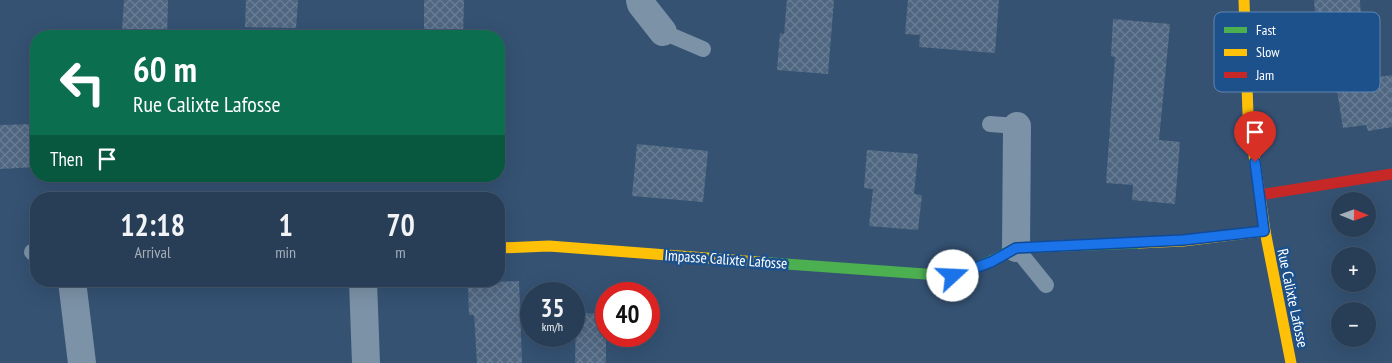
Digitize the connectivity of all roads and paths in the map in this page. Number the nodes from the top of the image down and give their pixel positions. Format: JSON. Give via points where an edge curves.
{"nodes":[{"id":1,"x":640,"y":0,"type":"edge"},
{"id":2,"x":663,"y":32,"type":"joint"},
{"id":3,"x":703,"y":49,"type":"dead end"},
{"id":4,"x":1247,"y":92,"type":"edge"},
{"id":5,"x":1003,"y":125,"type":"dead end"},
{"id":6,"x":1392,"y":174,"type":"edge"},
{"id":7,"x":1259,"y":195,"type":"junction"},
{"id":8,"x":1264,"y":231,"type":"junction"},
{"id":9,"x":505,"y":248,"type":"edge"},
{"id":10,"x":1016,"y":248,"type":"junction"},
{"id":11,"x":1046,"y":285,"type":"dead end"},
{"id":12,"x":73,"y":287,"type":"edge"},
{"id":13,"x":363,"y":287,"type":"edge"},
{"id":14,"x":82,"y":363,"type":"edge"},
{"id":15,"x":366,"y":363,"type":"edge"},
{"id":16,"x":1291,"y":363,"type":"edge"}],
"edges":[{"from":1,"to":2,"type":"street"},
{"from":2,"to":3,"type":"lane"},
{"from":4,"to":7,"type":"street","name":"Rue Calixte Lafosse"},
{"from":5,"to":10,"type":"street"},
{"from":6,"to":7,"type":"street"},
{"from":7,"to":8,"type":"street","name":"Rue Calixte Lafosse"},
{"from":8,"to":10,"type":"street","via":[[1183,240]]},
{"from":8,"to":16,"type":"street","name":"Rue Calixte Lafosse"},
{"from":9,"to":10,"type":"street","name":"Impasse Calixte Lafosse","via":[[549,246],[953,276],[991,262]]},
{"from":10,"to":11,"type":"lane"},
{"from":12,"to":14,"type":"street"},
{"from":13,"to":15,"type":"street"}]}
